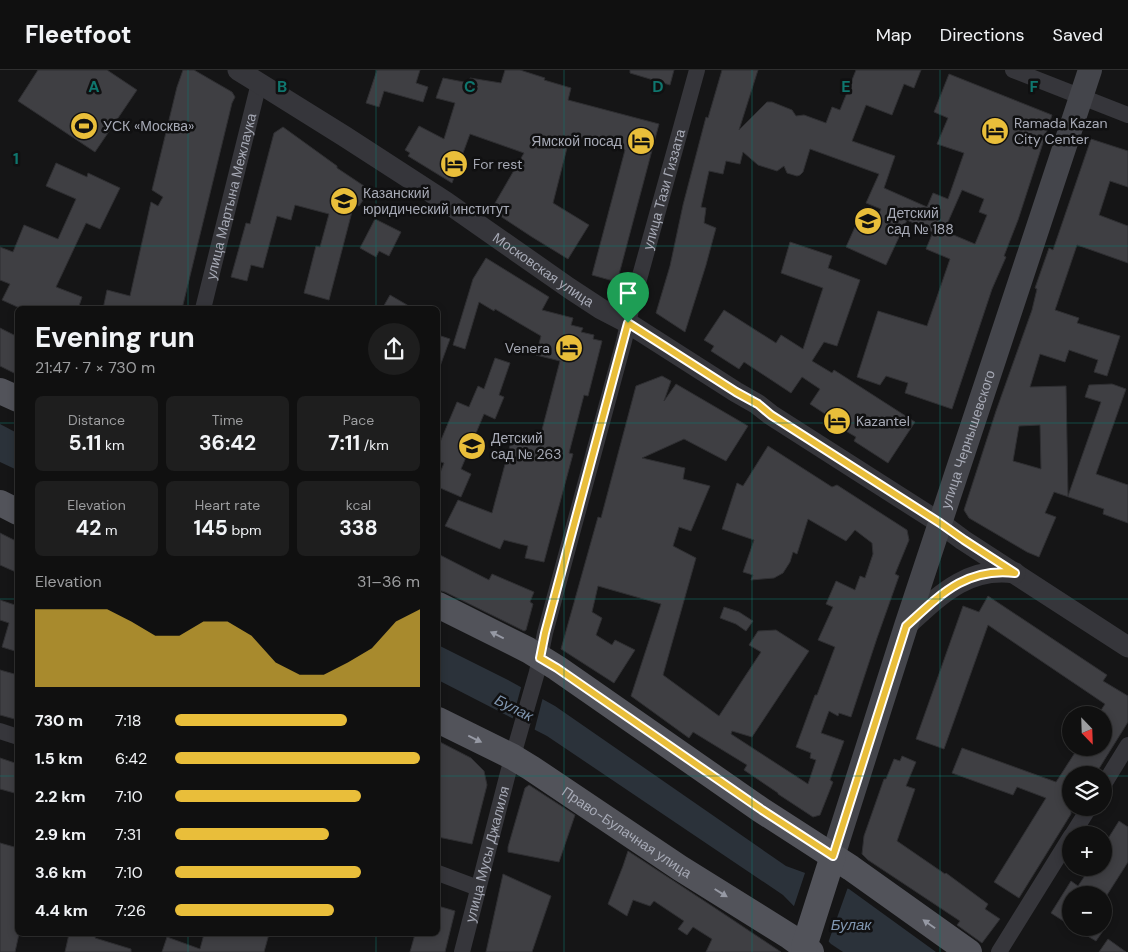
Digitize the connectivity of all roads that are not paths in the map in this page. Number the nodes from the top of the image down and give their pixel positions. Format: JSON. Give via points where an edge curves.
{"nodes":[{"id":1,"x":238,"y":70,"type":"edge"},
{"id":2,"x":698,"y":70,"type":"edge"},
{"id":3,"x":1013,"y":70,"type":"edge"},
{"id":4,"x":1090,"y":70,"type":"edge"},
{"id":5,"x":259,"y":83,"type":"junction"},
{"id":6,"x":1082,"y":96,"type":"junction"},
{"id":7,"x":1128,"y":115,"type":"edge"},
{"id":8,"x":205,"y":306,"type":"edge"},
{"id":9,"x":628,"y":323,"type":"junction"},
{"id":10,"x":0,"y":391,"type":"edge"},
{"id":11,"x":15,"y":398,"type":"edge"},
{"id":12,"x":0,"y":503,"type":"edge"},
{"id":13,"x":15,"y":510,"type":"edge"},
{"id":14,"x":940,"y":523,"type":"junction"},
{"id":15,"x":1015,"y":573,"type":"junction"},
{"id":16,"x":440,"y":606,"type":"edge"},
{"id":17,"x":906,"y":626,"type":"junction"},
{"id":18,"x":1128,"y":646,"type":"edge"},
{"id":19,"x":538,"y":665,"type":"junction"},
{"id":20,"x":440,"y":721,"type":"edge"},
{"id":21,"x":0,"y":732,"type":"edge"},
{"id":22,"x":15,"y":736,"type":"edge"},
{"id":23,"x":1128,"y":745,"type":"edge"},
{"id":24,"x":515,"y":750,"type":"junction"},
{"id":25,"x":1112,"y":771,"type":"edge"},
{"id":26,"x":1062,"y":851,"type":"edge"},
{"id":27,"x":830,"y":864,"type":"junction"},
{"id":28,"x":440,"y":874,"type":"edge"},
{"id":29,"x":478,"y":888,"type":"junction"},
{"id":30,"x":806,"y":945,"type":"edge"},
{"id":31,"x":462,"y":952,"type":"edge"},
{"id":32,"x":969,"y":952,"type":"edge"},
{"id":33,"x":999,"y":952,"type":"edge"}],
"edges":[{"from":1,"to":5,"type":"street","name":"Московская улица"},
{"from":2,"to":9,"type":"street","name":"улица Тази Гиззата"},
{"from":3,"to":6,"type":"street"},
{"from":4,"to":6,"type":"main road","name":"улица Чернышевского"},
{"from":5,"to":8,"type":"street","name":"улица Мартына Межлаука"},
{"from":5,"to":9,"type":"street","name":"Московская улица","via":[[446,202],[601,309]]},
{"from":6,"to":7,"type":"street"},
{"from":6,"to":14,"type":"main road","name":"улица Чернышевского"},
{"from":9,"to":14,"type":"street","name":"Московская улица"},
{"from":9,"to":19,"type":"street","name":"улица Тази Гиззата"},
{"from":10,"to":11,"type":"main road"},
{"from":12,"to":13,"type":"main road"},
{"from":14,"to":15,"type":"street","name":"Московская улица"},
{"from":14,"to":17,"type":"main road","name":"улица Чернышевского"},
{"from":15,"to":17,"type":"street","via":[[990,572],[970,577],[941,595]]},
{"from":15,"to":18,"type":"street","name":"Московская улица"},
{"from":19,"to":16,"type":"main road","one_way":true,"via":[[528,650]]},
{"from":17,"to":27,"type":"main road","name":"улица Чернышевского"},
{"from":19,"to":24,"type":"street","name":"улица Мусы Джалиля"},
{"from":19,"to":27,"type":"main road","via":[[557,668],[762,810]]},
{"from":20,"to":24,"type":"main road","name":"Право-Булачная улица","one_way":true},
{"from":21,"to":22,"type":"street"},
{"from":23,"to":25,"type":"street"},
{"from":24,"to":29,"type":"street","name":"улица Мусы Джалиля"},
{"from":24,"to":30,"type":"main road","name":"Право-Булачная улица","one_way":true,"via":[[680,868]]},
{"from":26,"to":33,"type":"street"},
{"from":27,"to":30,"type":"main road","name":"улица Чернышевского"},
{"from":32,"to":27,"type":"main road","one_way":true},
{"from":28,"to":29,"type":"street"},
{"from":29,"to":31,"type":"street","name":"улица Мусы Джалиля"}]}
